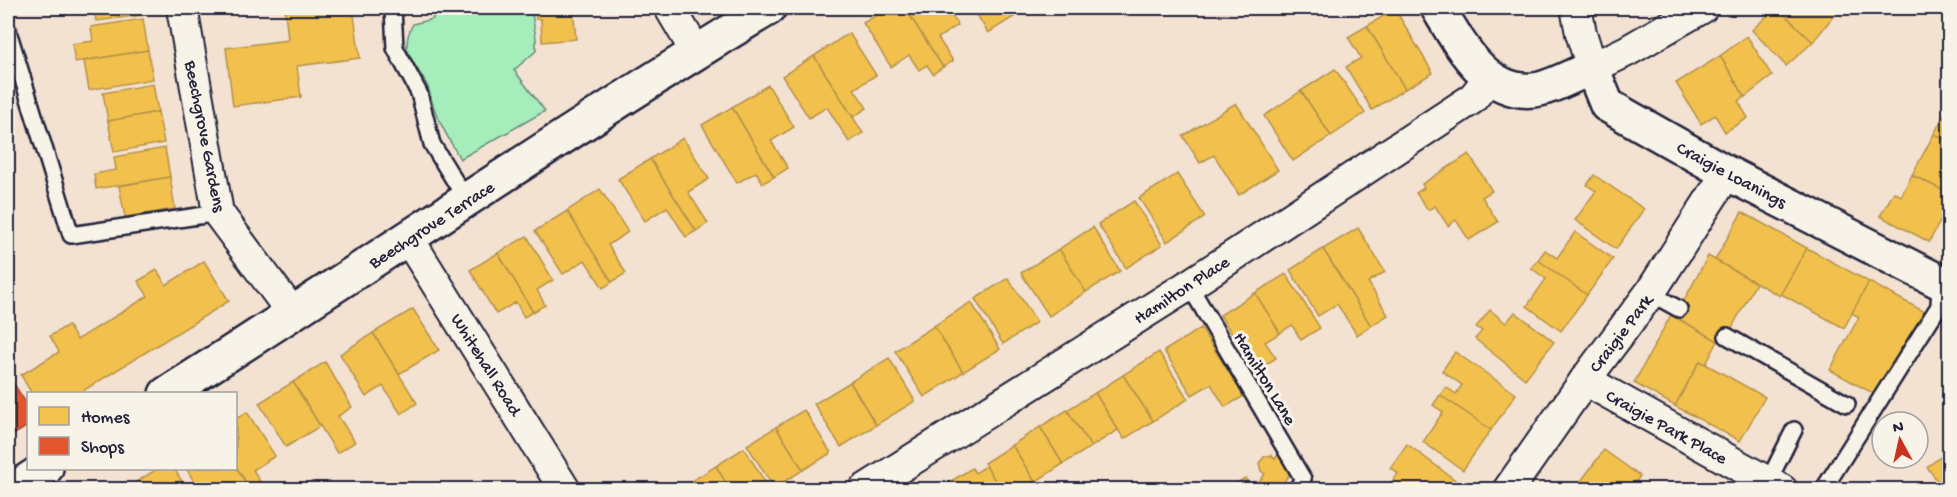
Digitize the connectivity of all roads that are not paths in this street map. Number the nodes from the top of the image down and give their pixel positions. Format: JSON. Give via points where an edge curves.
{"nodes":[{"id":1,"x":182,"y":8,"type":"edge"},
{"id":2,"x":393,"y":8,"type":"edge"},
{"id":3,"x":670,"y":8,"type":"edge"},
{"id":4,"x":769,"y":8,"type":"edge"},
{"id":5,"x":1438,"y":8,"type":"edge"},
{"id":6,"x":1576,"y":8,"type":"edge"},
{"id":7,"x":1702,"y":8,"type":"edge"},
{"id":8,"x":8,"y":31,"type":"edge"},
{"id":9,"x":696,"y":52,"type":"junction"},
{"id":10,"x":1592,"y":68,"type":"junction"},
{"id":11,"x":1490,"y":77,"type":"junction"},
{"id":12,"x":1727,"y":173,"type":"junction"},
{"id":13,"x":467,"y":201,"type":"junction"},
{"id":14,"x":218,"y":213,"type":"junction"},
{"id":15,"x":408,"y":238,"type":"junction"},
{"id":16,"x":1946,"y":277,"type":"edge"},
{"id":17,"x":1189,"y":285,"type":"junction"},
{"id":18,"x":1650,"y":293,"type":"junction"},
{"id":19,"x":1679,"y":309,"type":"dead end"},
{"id":20,"x":293,"y":314,"type":"junction"},
{"id":21,"x":1727,"y":336,"type":"dead end"},
{"id":22,"x":1585,"y":380,"type":"junction"},
{"id":23,"x":168,"y":392,"type":"edge"},
{"id":24,"x":1846,"y":404,"type":"dead end"},
{"id":25,"x":1794,"y":430,"type":"dead end"},
{"id":26,"x":43,"y":470,"type":"edge"},
{"id":27,"x":1775,"y":486,"type":"edge"},
{"id":28,"x":13,"y":489,"type":"edge"},
{"id":29,"x":565,"y":489,"type":"edge"},
{"id":30,"x":864,"y":489,"type":"edge"},
{"id":31,"x":1296,"y":489,"type":"edge"},
{"id":32,"x":1508,"y":489,"type":"edge"},
{"id":33,"x":1823,"y":489,"type":"edge"}],
"edges":[{"from":1,"to":14,"type":"street","name":"Beechgrove Gardens"},
{"from":2,"to":13,"type":"lane","via":[[395,48],[419,93],[432,144]]},
{"from":3,"to":9,"type":"street"},
{"from":4,"to":9,"type":"street","name":"Beechgrove Terrace"},
{"from":5,"to":11,"type":"street","via":[[1464,51]]},
{"from":6,"to":10,"type":"street","name":"Craigie Loanings"},
{"from":7,"to":10,"type":"street"},
{"from":8,"to":14,"type":"lane","via":[[71,235]]},
{"from":9,"to":13,"type":"street","name":"Beechgrove Terrace"},
{"from":10,"to":11,"type":"street","via":[[1539,89],[1505,86]]},
{"from":10,"to":12,"type":"street","name":"Craigie Loanings","via":[[1607,105]]},
{"from":11,"to":17,"type":"street","name":"Hamilton Place","via":[[1472,99]]},
{"from":12,"to":16,"type":"street","name":"Craigie Loanings"},
{"from":12,"to":18,"type":"street","name":"Craigie Park"},
{"from":13,"to":15,"type":"street","name":"Beechgrove Terrace"},
{"from":14,"to":20,"type":"street","name":"Beechgrove Gardens"},
{"from":15,"to":20,"type":"street","name":"Beechgrove Terrace"},
{"from":15,"to":29,"type":"street","name":"Whitehall Road"},
{"from":16,"to":33,"type":"lane","via":[[1939,306]]},
{"from":17,"to":30,"type":"street","name":"Hamilton Place"},
{"from":17,"to":31,"type":"lane","name":"Hamilton Lane","via":[[1303,479]]},
{"from":18,"to":19,"type":"lane"},
{"from":18,"to":22,"type":"street","name":"Craigie Park"},
{"from":20,"to":23,"type":"street","name":"Beechgrove Terrace"},
{"from":21,"to":24,"type":"lane"},
{"from":22,"to":27,"type":"street","name":"Craigie Park Place"},
{"from":22,"to":32,"type":"street","name":"Craigie Park"},
{"from":25,"to":27,"type":"lane"},
{"from":26,"to":28,"type":"street"}]}
